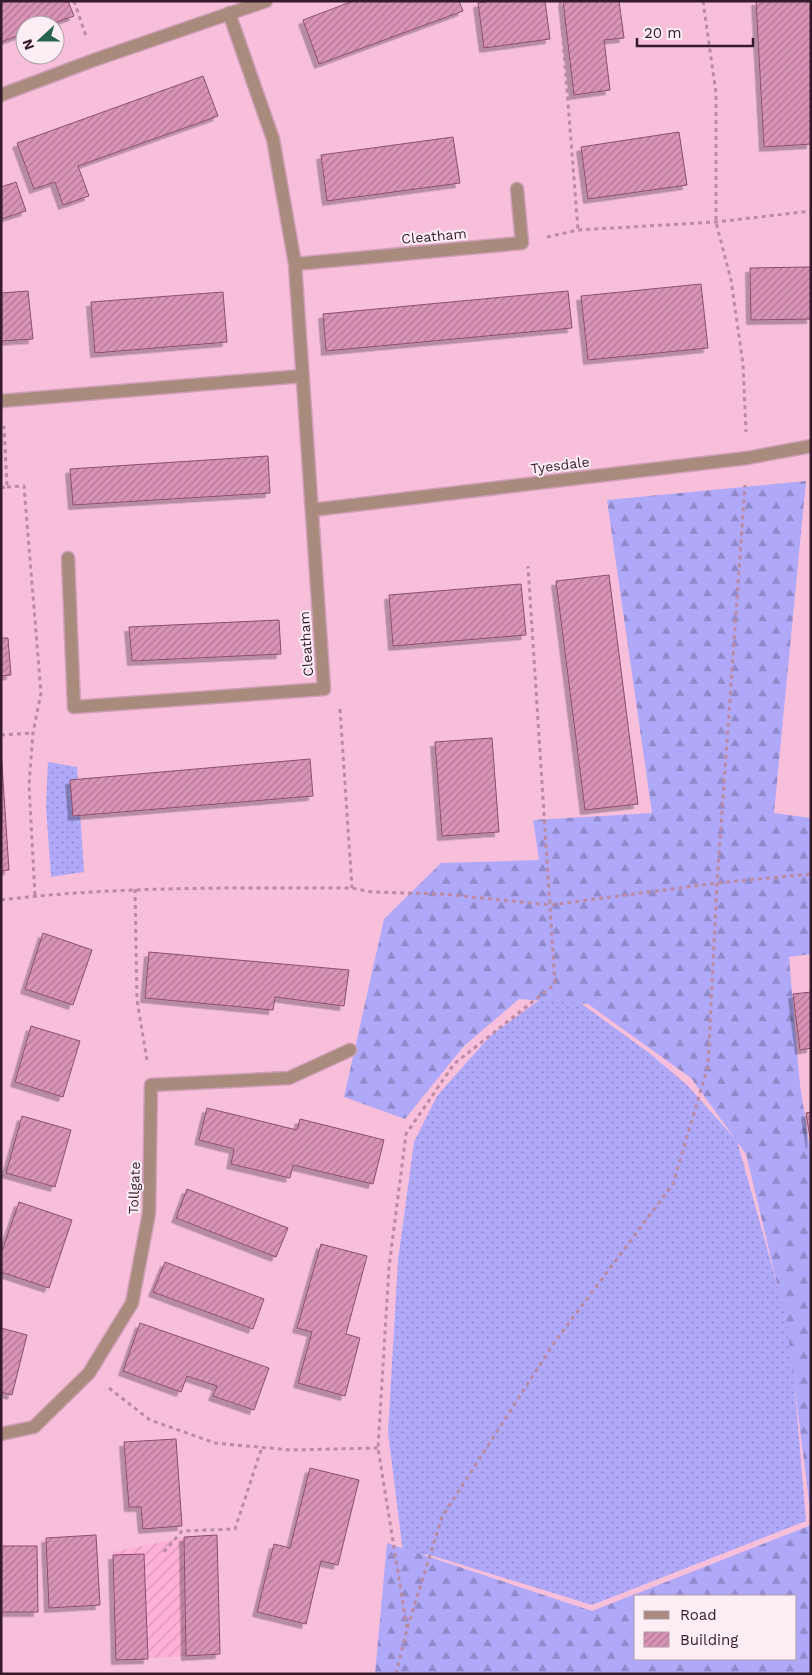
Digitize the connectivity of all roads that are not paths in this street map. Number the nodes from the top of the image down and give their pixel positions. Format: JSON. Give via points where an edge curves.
{"nodes":[{"id":1,"x":266,"y":1,"type":"edge"},
{"id":2,"x":229,"y":13,"type":"junction"},
{"id":3,"x":1,"y":95,"type":"edge"},
{"id":4,"x":517,"y":189,"type":"dead end"},
{"id":5,"x":295,"y":264,"type":"junction"},
{"id":6,"x":302,"y":376,"type":"junction"},
{"id":7,"x":2,"y":401,"type":"edge"},
{"id":8,"x":811,"y":446,"type":"edge"},
{"id":9,"x":312,"y":510,"type":"junction"},
{"id":10,"x":68,"y":558,"type":"dead end"},
{"id":11,"x":350,"y":1050,"type":"dead end"},
{"id":12,"x":1,"y":1434,"type":"edge"}],
"edges":[{"from":1,"to":2,"type":"street"},
{"from":2,"to":3,"type":"street"},
{"from":2,"to":5,"type":"street","name":"Cleatham","via":[[274,139]]},
{"from":4,"to":5,"type":"street","name":"Cleatham","via":[[522,243]]},
{"from":5,"to":6,"type":"street","name":"Cleatham"},
{"from":6,"to":7,"type":"street"},
{"from":6,"to":9,"type":"street","name":"Cleatham"},
{"from":8,"to":9,"type":"street","name":"Tyesdale","via":[[747,458]]},
{"from":9,"to":10,"type":"street","name":"Cleatham","via":[[324,689],[74,707]]},
{"from":11,"to":12,"type":"street","name":"Tollgate","via":[[289,1078],[151,1085],[149,1213],[132,1302],[89,1373],[34,1427]]}]}
